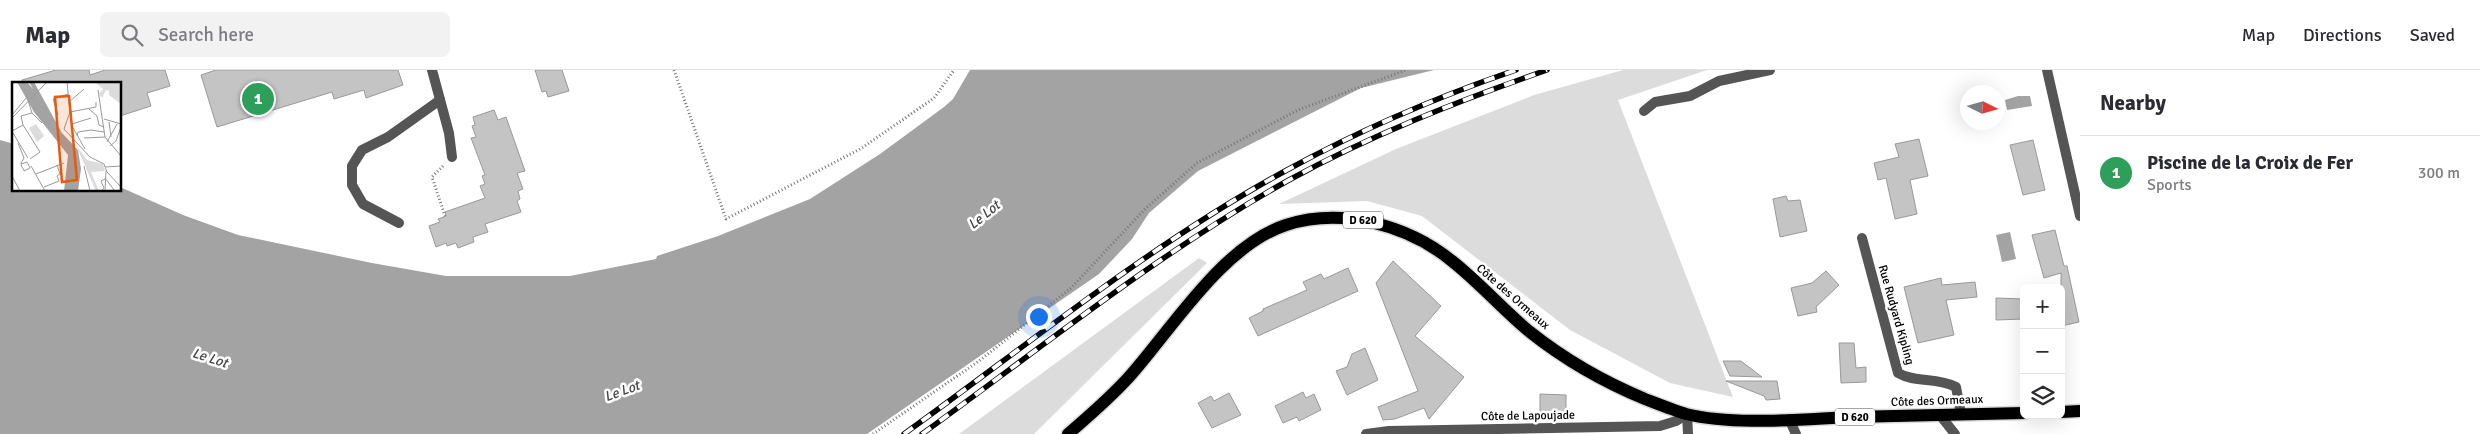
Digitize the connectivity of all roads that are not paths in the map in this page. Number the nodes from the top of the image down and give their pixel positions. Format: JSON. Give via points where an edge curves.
{"nodes":[{"id":1,"x":432,"y":70,"type":"edge"},
{"id":2,"x":1770,"y":70,"type":"edge"},
{"id":3,"x":2048,"y":70,"type":"edge"},
{"id":4,"x":440,"y":100,"type":"junction"},
{"id":5,"x":1644,"y":111,"type":"dead end"},
{"id":6,"x":452,"y":157,"type":"road end"},
{"id":7,"x":2080,"y":216,"type":"edge"},
{"id":8,"x":400,"y":223,"type":"dead end"},
{"id":9,"x":1862,"y":238,"type":"dead end"},
{"id":10,"x":2065,"y":412,"type":"edge"},
{"id":11,"x":2080,"y":412,"type":"edge"},
{"id":12,"x":2020,"y":413,"type":"edge"},
{"id":13,"x":1687,"y":414,"type":"junction"},
{"id":14,"x":1939,"y":414,"type":"junction"},
{"id":15,"x":1961,"y":414,"type":"junction"},
{"id":16,"x":1789,"y":419,"type":"junction"},
{"id":17,"x":1390,"y":432,"type":"edge"},
{"id":18,"x":1068,"y":434,"type":"edge"},
{"id":19,"x":1366,"y":434,"type":"edge"},
{"id":20,"x":1688,"y":434,"type":"edge"},
{"id":21,"x":1796,"y":434,"type":"edge"},
{"id":22,"x":1954,"y":434,"type":"edge"}],
"edges":[{"from":1,"to":4,"type":"street"},
{"from":2,"to":5,"type":"street","via":[[1718,81],[1690,96],[1655,102]]},
{"from":3,"to":7,"type":"street"},
{"from":4,"to":6,"type":"street"},
{"from":4,"to":8,"type":"street","via":[[388,137],[362,150],[352,166],[352,185],[363,204]]},
{"from":9,"to":15,"type":"street","name":"Rue Rudyard Kipling","via":[[1898,373],[1905,377],[1945,381],[1956,387]]},
{"from":10,"to":11,"type":"main road"},
{"from":12,"to":15,"type":"main road","name":"Côte des Ormeaux","number":"D 620"},
{"from":13,"to":16,"type":"main road","name":"Côte des Ormeaux","number":"D 620","via":[[1723,419]]},
{"from":13,"to":17,"type":"street","name":"Côte de Lapoujade","via":[[1660,426]]},
{"from":13,"to":18,"type":"main road","name":"Côte des Ormeaux","number":"D 620","via":[[1610,383],[1567,357],[1530,332],[1450,260],[1402,231],[1362,220],[1328,218],[1286,225],[1256,238],[1187,305],[1129,377]]},
{"from":13,"to":20,"type":"street"},
{"from":14,"to":15,"type":"main road","name":"Côte des Ormeaux","number":"D 620"},
{"from":14,"to":16,"type":"main road","name":"Côte des Ormeaux","number":"D 620"},
{"from":14,"to":22,"type":"street"},
{"from":16,"to":21,"type":"street"},
{"from":17,"to":19,"type":"street","name":"Côte de Lapoujade"}]}
